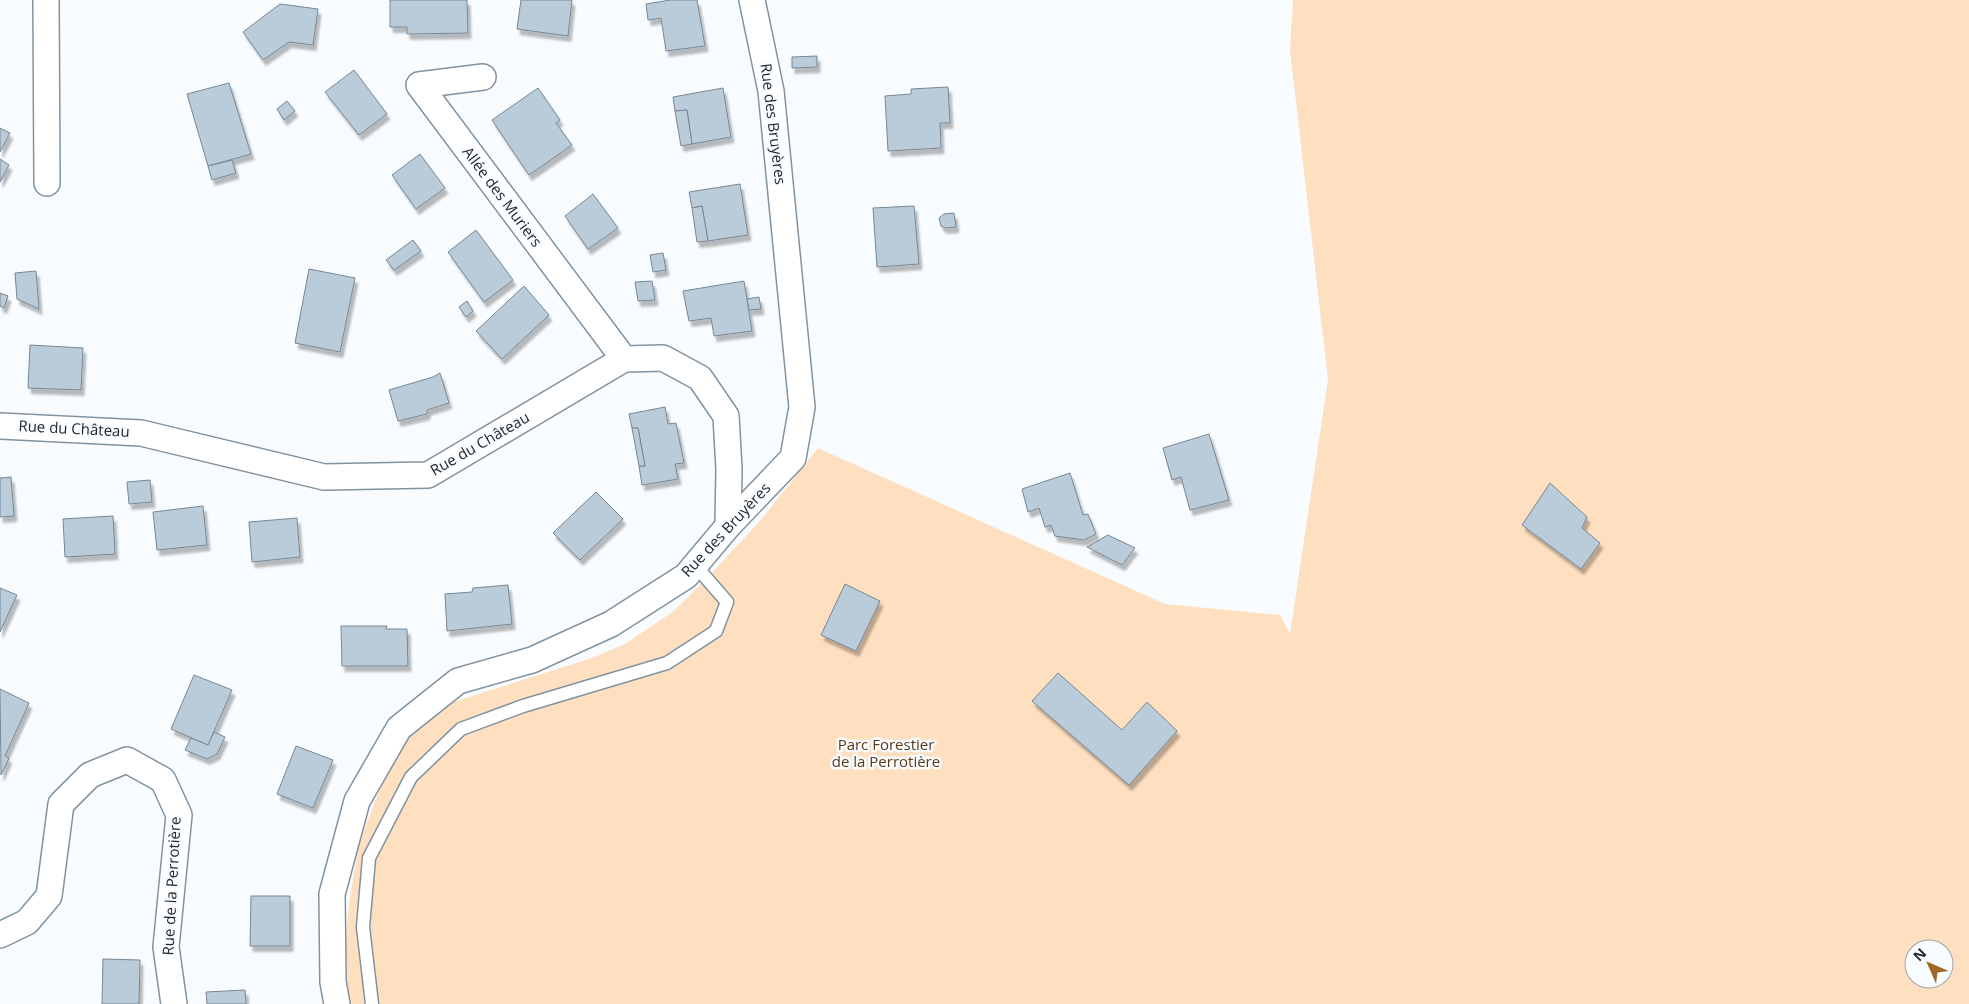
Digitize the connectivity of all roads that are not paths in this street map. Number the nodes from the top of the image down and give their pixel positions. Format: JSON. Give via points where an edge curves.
{"nodes":[{"id":1,"x":46,"y":0,"type":"edge"},
{"id":2,"x":752,"y":0,"type":"edge"},
{"id":3,"x":483,"y":77,"type":"dead end"},
{"id":4,"x":47,"y":184,"type":"dead end"},
{"id":5,"x":624,"y":359,"type":"junction"},
{"id":6,"x":0,"y":426,"type":"edge"},
{"id":7,"x":728,"y":526,"type":"junction"},
{"id":8,"x":695,"y":565,"type":"junction"},
{"id":9,"x":0,"y":935,"type":"edge"},
{"id":10,"x":174,"y":1004,"type":"edge"},
{"id":11,"x":336,"y":1004,"type":"edge"},
{"id":12,"x":372,"y":1004,"type":"edge"}],
"edges":[{"from":1,"to":4,"type":"street"},
{"from":2,"to":7,"type":"street","name":"Rue des Bruyères","via":[[772,91],[802,407],[793,458]]},
{"from":3,"to":5,"type":"street","name":"Allée des Muriers","via":[[419,85]]},
{"from":5,"to":6,"type":"street","name":"Rue du Château","via":[[428,475],[324,477],[142,432]]},
{"from":5,"to":7,"type":"street","name":"Rue du Château","via":[[663,358],[700,378],[726,416]]},
{"from":7,"to":8,"type":"street","name":"Rue des Bruyères"},
{"from":8,"to":11,"type":"street","name":"Rue des Bruyères","via":[[686,576],[611,624],[532,660],[458,681],[398,728],[357,801],[332,894]]},
{"from":8,"to":12,"type":"lane","via":[[727,602],[716,631],[668,663],[523,706],[461,729],[411,777],[369,858],[363,927]]},
{"from":9,"to":10,"type":"street","name":"Rue de la Perrotière","via":[[27,922],[49,896],[61,804],[90,775],[127,760],[163,780],[179,815],[166,947]]}]}
